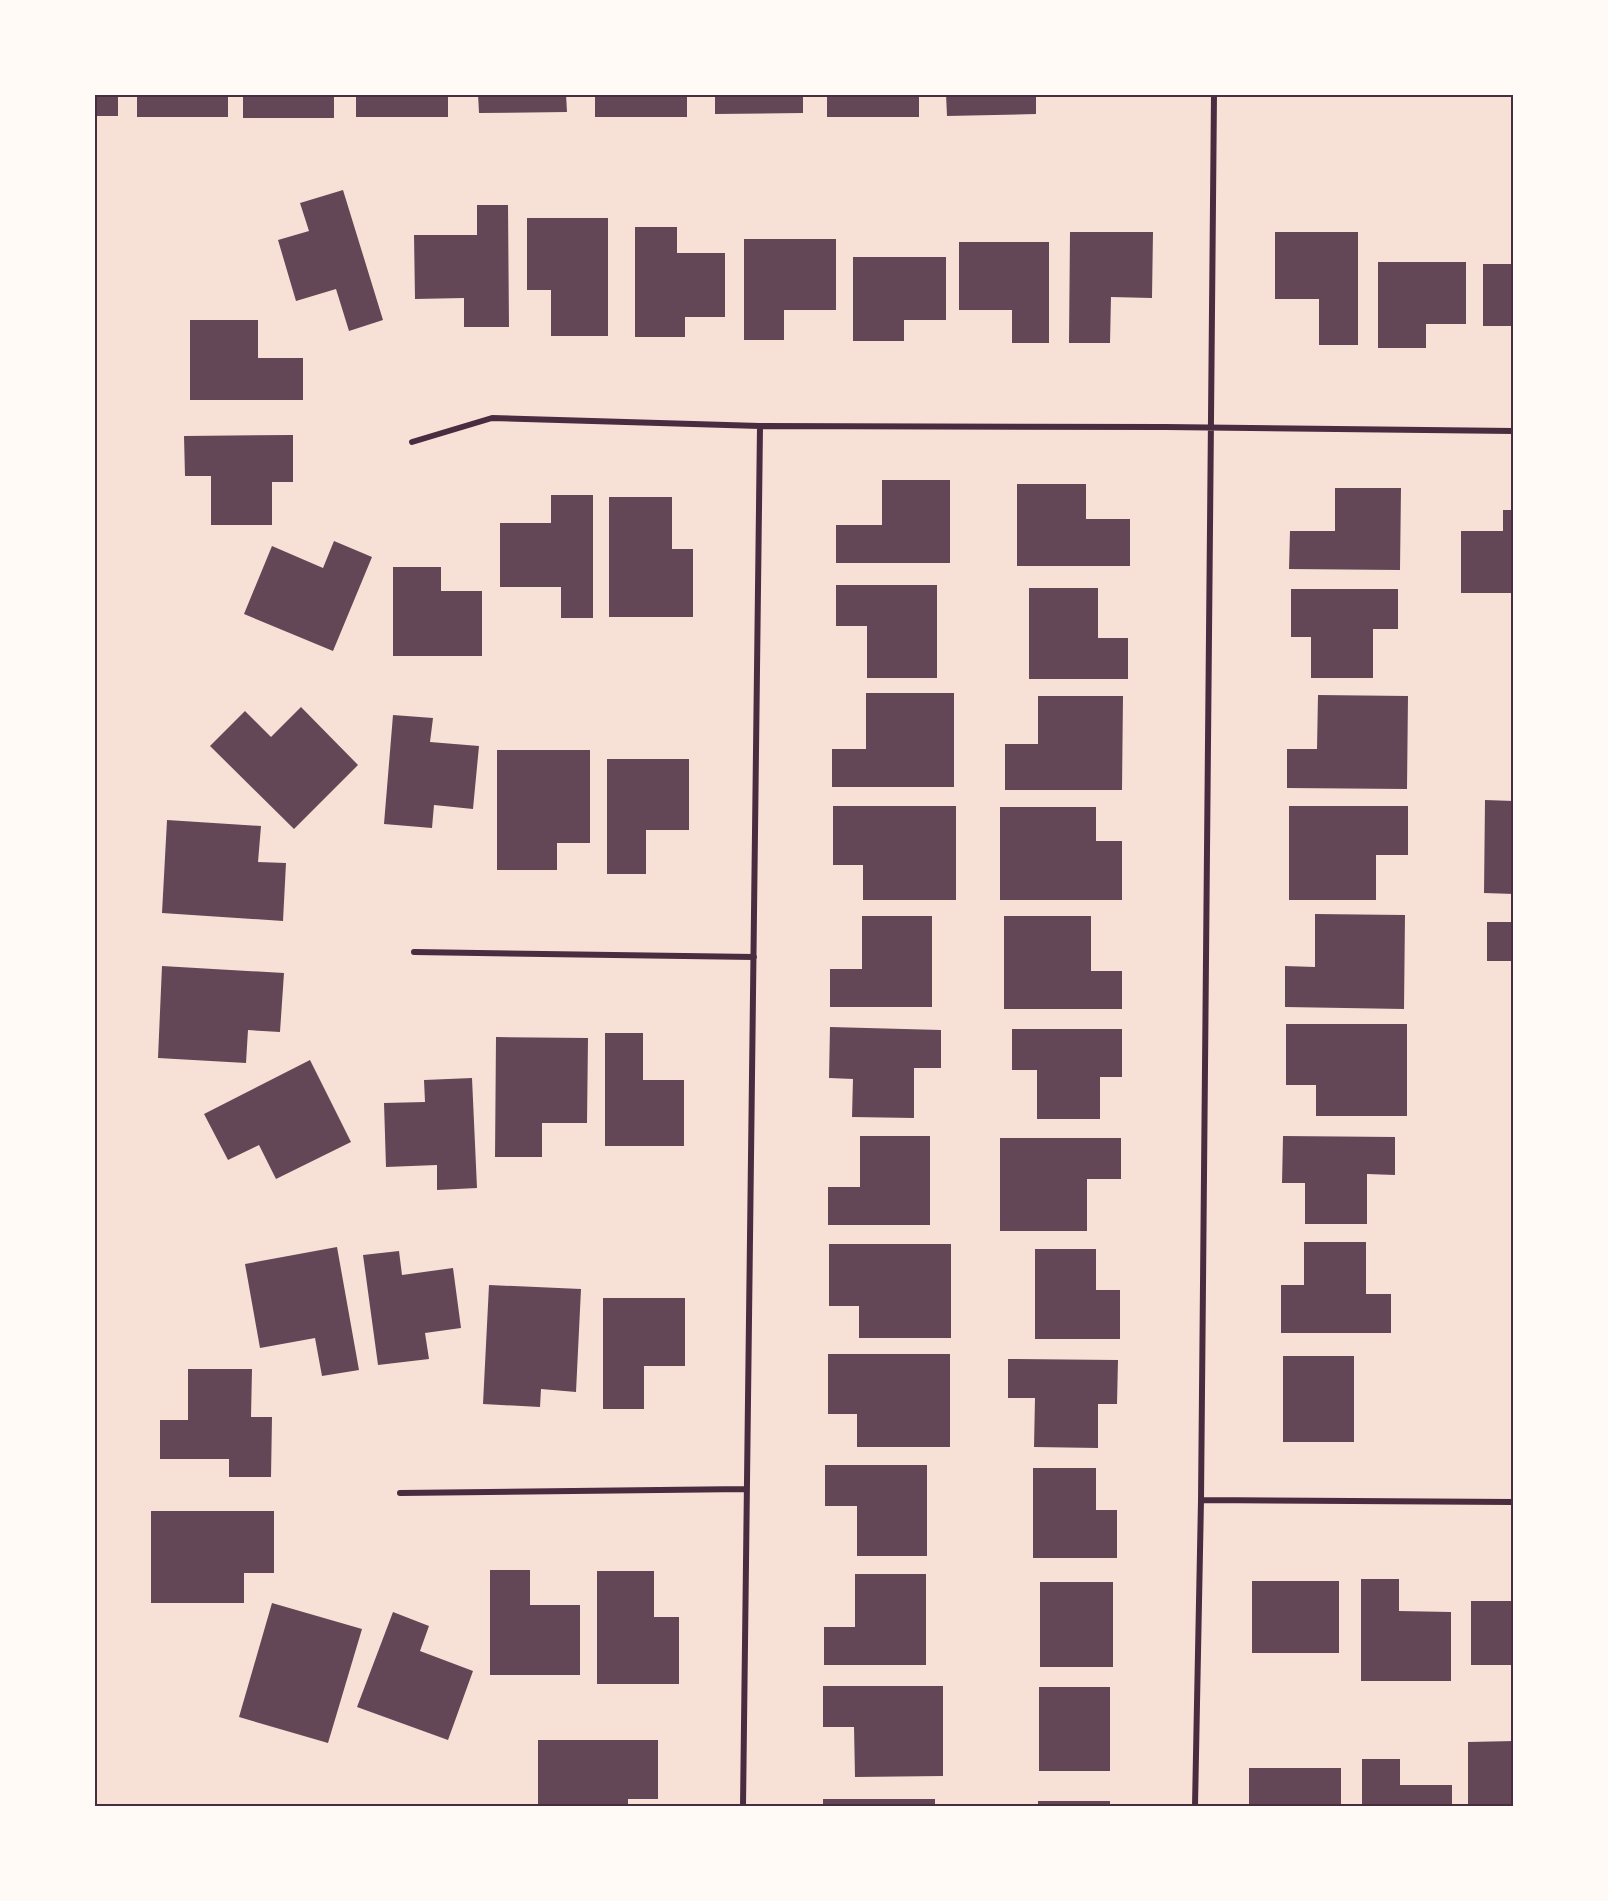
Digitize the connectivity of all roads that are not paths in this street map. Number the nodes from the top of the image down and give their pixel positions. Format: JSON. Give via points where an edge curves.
{"nodes":[{"id":1,"x":1214,"y":94,"type":"edge"},
{"id":2,"x":760,"y":426,"type":"junction"},
{"id":3,"x":1210,"y":427,"type":"junction"},
{"id":4,"x":1514,"y":431,"type":"edge"},
{"id":5,"x":412,"y":442,"type":"dead end"},
{"id":6,"x":414,"y":952,"type":"dead end"},
{"id":7,"x":754,"y":957,"type":"junction"},
{"id":8,"x":746,"y":1489,"type":"junction"},
{"id":9,"x":400,"y":1493,"type":"dead end"},
{"id":10,"x":1201,"y":1500,"type":"junction"},
{"id":11,"x":1514,"y":1502,"type":"edge"},
{"id":12,"x":743,"y":1806,"type":"edge"},
{"id":13,"x":1195,"y":1806,"type":"edge"}],
"edges":[{"from":1,"to":3,"type":"street"},
{"from":2,"to":3,"type":"street"},
{"from":2,"to":5,"type":"street","via":[[492,418]]},
{"from":2,"to":7,"type":"street"},
{"from":3,"to":4,"type":"street"},
{"from":3,"to":10,"type":"street"},
{"from":6,"to":7,"type":"street"},
{"from":7,"to":8,"type":"street"},
{"from":8,"to":9,"type":"street"},
{"from":8,"to":12,"type":"street"},
{"from":10,"to":11,"type":"street"},
{"from":10,"to":13,"type":"street"}]}
